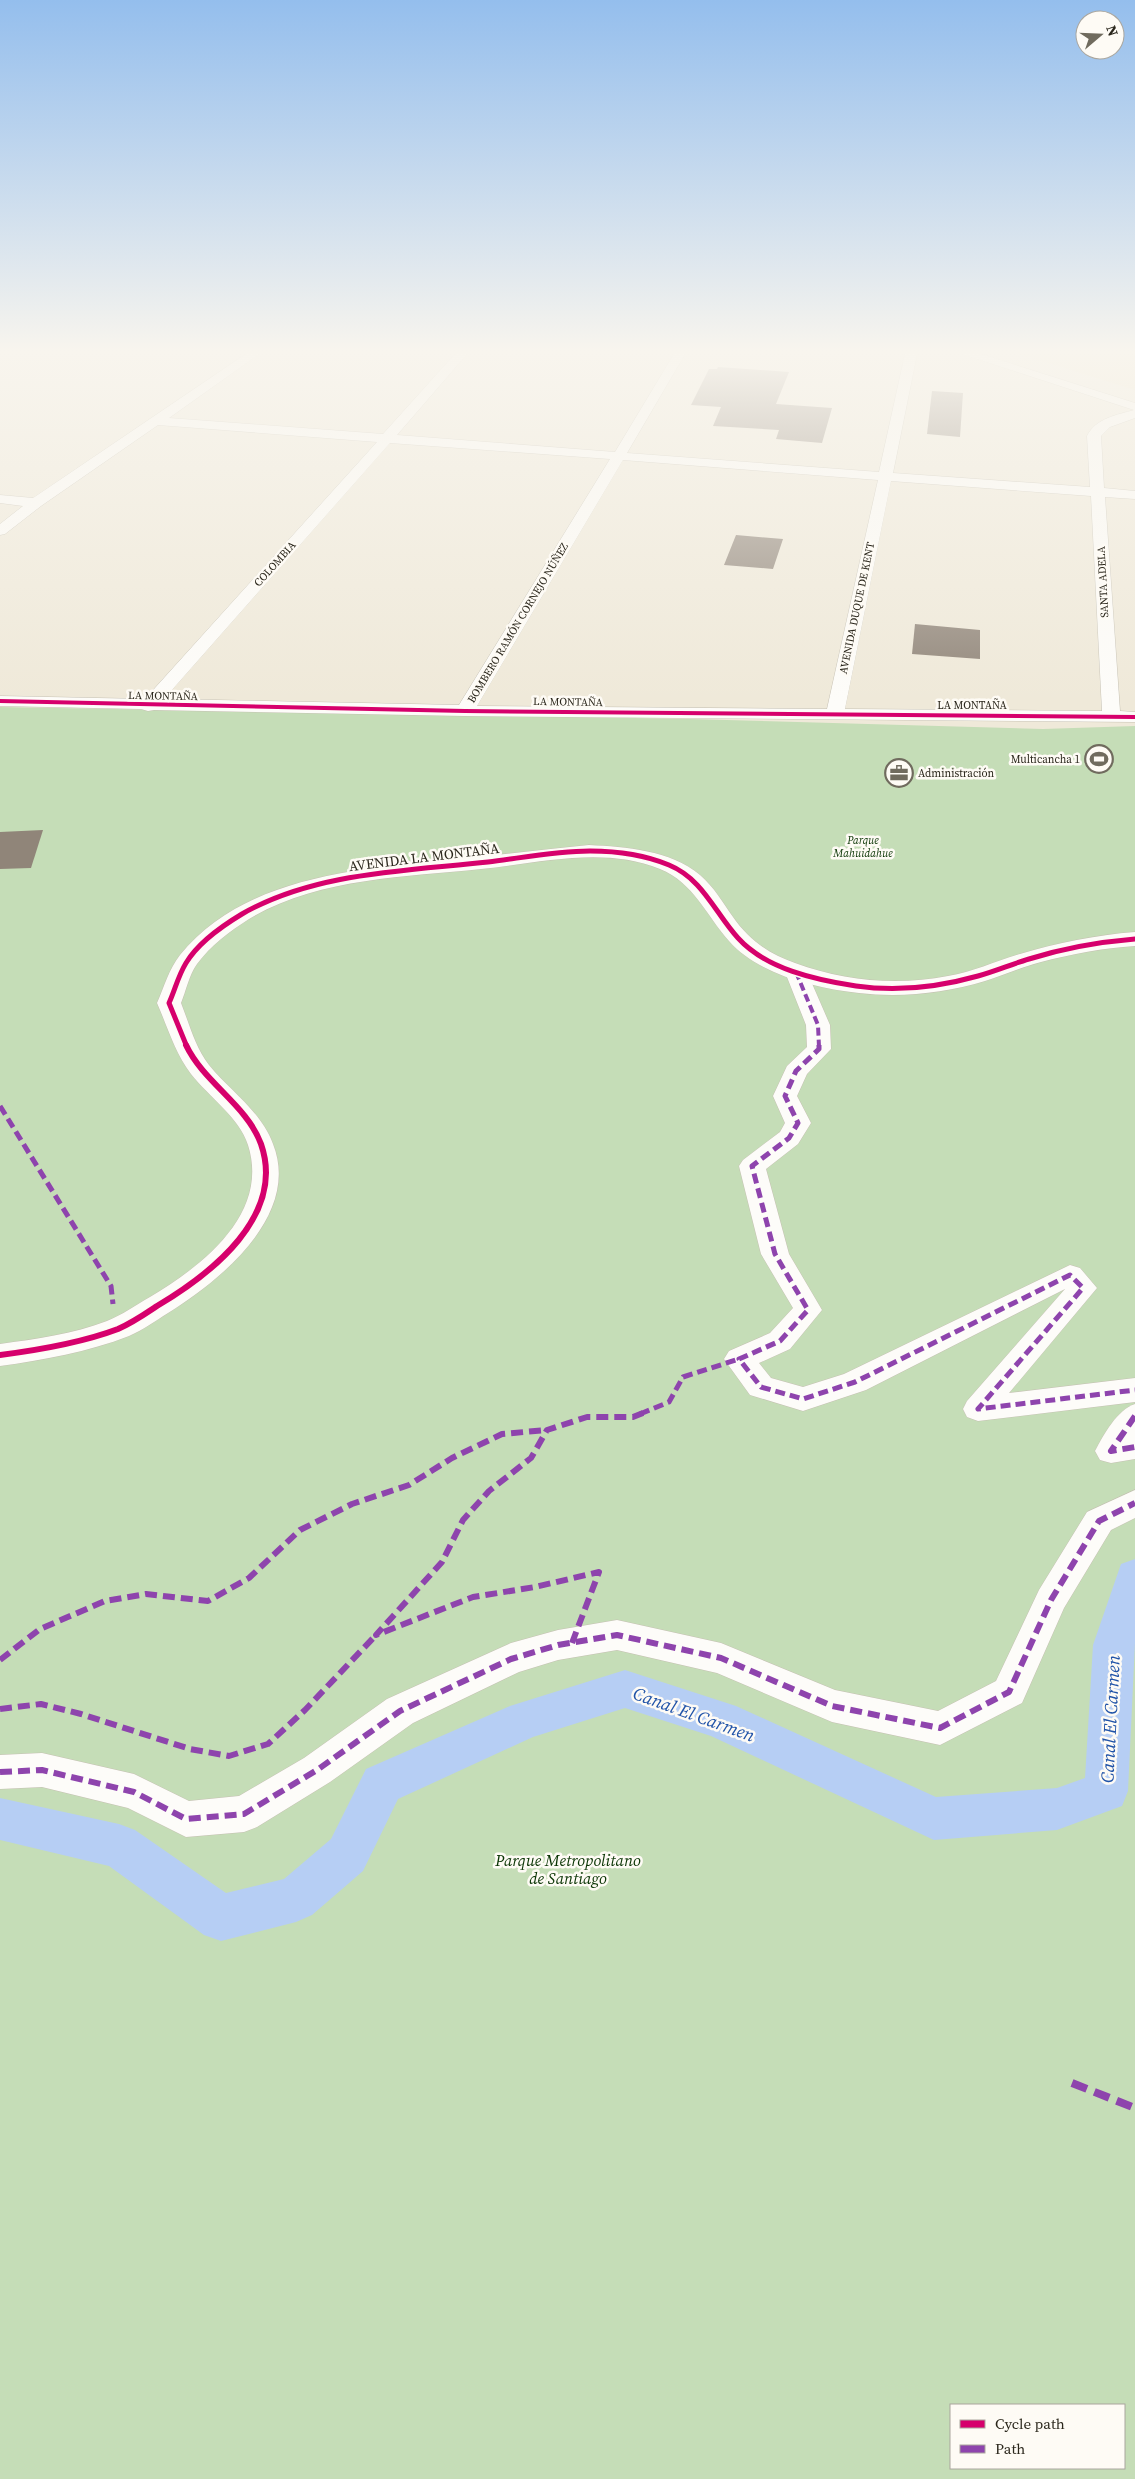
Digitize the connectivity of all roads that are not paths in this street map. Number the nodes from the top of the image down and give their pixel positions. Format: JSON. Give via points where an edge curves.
{"nodes":[{"id":1,"x":84,"y":470,"type":"edge"},
{"id":2,"x":359,"y":470,"type":"edge"},
{"id":3,"x":611,"y":470,"type":"edge"},
{"id":4,"x":801,"y":470,"type":"edge"},
{"id":5,"x":886,"y":470,"type":"edge"},
{"id":6,"x":1096,"y":470,"type":"edge"},
{"id":7,"x":885,"y":476,"type":"junction"},
{"id":8,"x":1097,"y":492,"type":"junction"},
{"id":9,"x":1135,"y":494,"type":"edge"},
{"id":10,"x":0,"y":499,"type":"edge"},
{"id":11,"x":36,"y":503,"type":"junction"},
{"id":12,"x":0,"y":531,"type":"edge"},
{"id":13,"x":0,"y":701,"type":"edge"},
{"id":14,"x":148,"y":706,"type":"junction"},
{"id":15,"x":465,"y":711,"type":"junction"},
{"id":16,"x":835,"y":714,"type":"junction"},
{"id":17,"x":1111,"y":716,"type":"junction"},
{"id":18,"x":1135,"y":717,"type":"edge"},
{"id":19,"x":1135,"y":939,"type":"edge"},
{"id":20,"x":796,"y":972,"type":"junction"},
{"id":21,"x":0,"y":1355,"type":"edge"},
{"id":22,"x":1135,"y":1390,"type":"edge"},
{"id":23,"x":1135,"y":1416,"type":"edge"},
{"id":24,"x":1135,"y":1447,"type":"edge"},
{"id":25,"x":1135,"y":1502,"type":"edge"},
{"id":26,"x":0,"y":1772,"type":"edge"}],
"edges":[{"from":1,"to":11,"type":"street"},
{"from":2,"to":14,"type":"street","name":"COLOMBIA"},
{"from":3,"to":15,"type":"street","name":"BOMBERO RAMÓN CORNEJO NÚÑEZ"},
{"from":4,"to":7,"type":"street"},
{"from":5,"to":7,"type":"street","name":"AVENIDA DUQUE DE KENT"},
{"from":6,"to":8,"type":"street","name":"SANTA ADELA"},
{"from":7,"to":8,"type":"street"},
{"from":7,"to":16,"type":"street","name":"AVENIDA DUQUE DE KENT"},
{"from":8,"to":9,"type":"street"},
{"from":8,"to":17,"type":"street","name":"SANTA ADELA"},
{"from":10,"to":11,"type":"street"},
{"from":11,"to":12,"type":"street"},
{"from":13,"to":14,"type":"street","name":"LA MONTAÑA"},
{"from":14,"to":15,"type":"street","name":"LA MONTAÑA"},
{"from":15,"to":16,"type":"street","name":"LA MONTAÑA"},
{"from":16,"to":17,"type":"street","name":"LA MONTAÑA"},
{"from":17,"to":18,"type":"street","name":"LA MONTAÑA"},
{"from":19,"to":20,"type":"street","name":"AVENIDA LA MONTAÑA","via":[[1049,954],[969,979],[932,986],[881,989],[833,983]]},
{"from":20,"to":21,"type":"street","name":"AVENIDA LA MONTAÑA","via":[[753,951],[691,878],[661,862],[624,853],[589,851],[374,874],[308,887],[258,905],[212,935],[188,960],[169,1003],[193,1059],[261,1144],[266,1168],[264,1194],[249,1227],[203,1276],[116,1330],[45,1349]]},
{"from":20,"to":22,"type":"street","via":[[818,1025],[819,1049],[796,1072],[785,1096],[798,1123],[789,1138],[752,1166],[775,1254],[808,1310],[780,1341],[739,1359],[761,1387],[803,1399],[855,1382],[1070,1275],[1083,1288],[978,1409]]},
{"from":23,"to":24,"type":"street","via":[[1111,1451]]},
{"from":25,"to":26,"type":"street","via":[[1099,1521],[1051,1600],[1010,1692],[940,1728],[832,1706],[721,1658],[617,1635],[558,1645],[511,1659],[400,1711],[317,1770],[244,1814],[186,1819],[134,1792],[42,1770]]}]}
